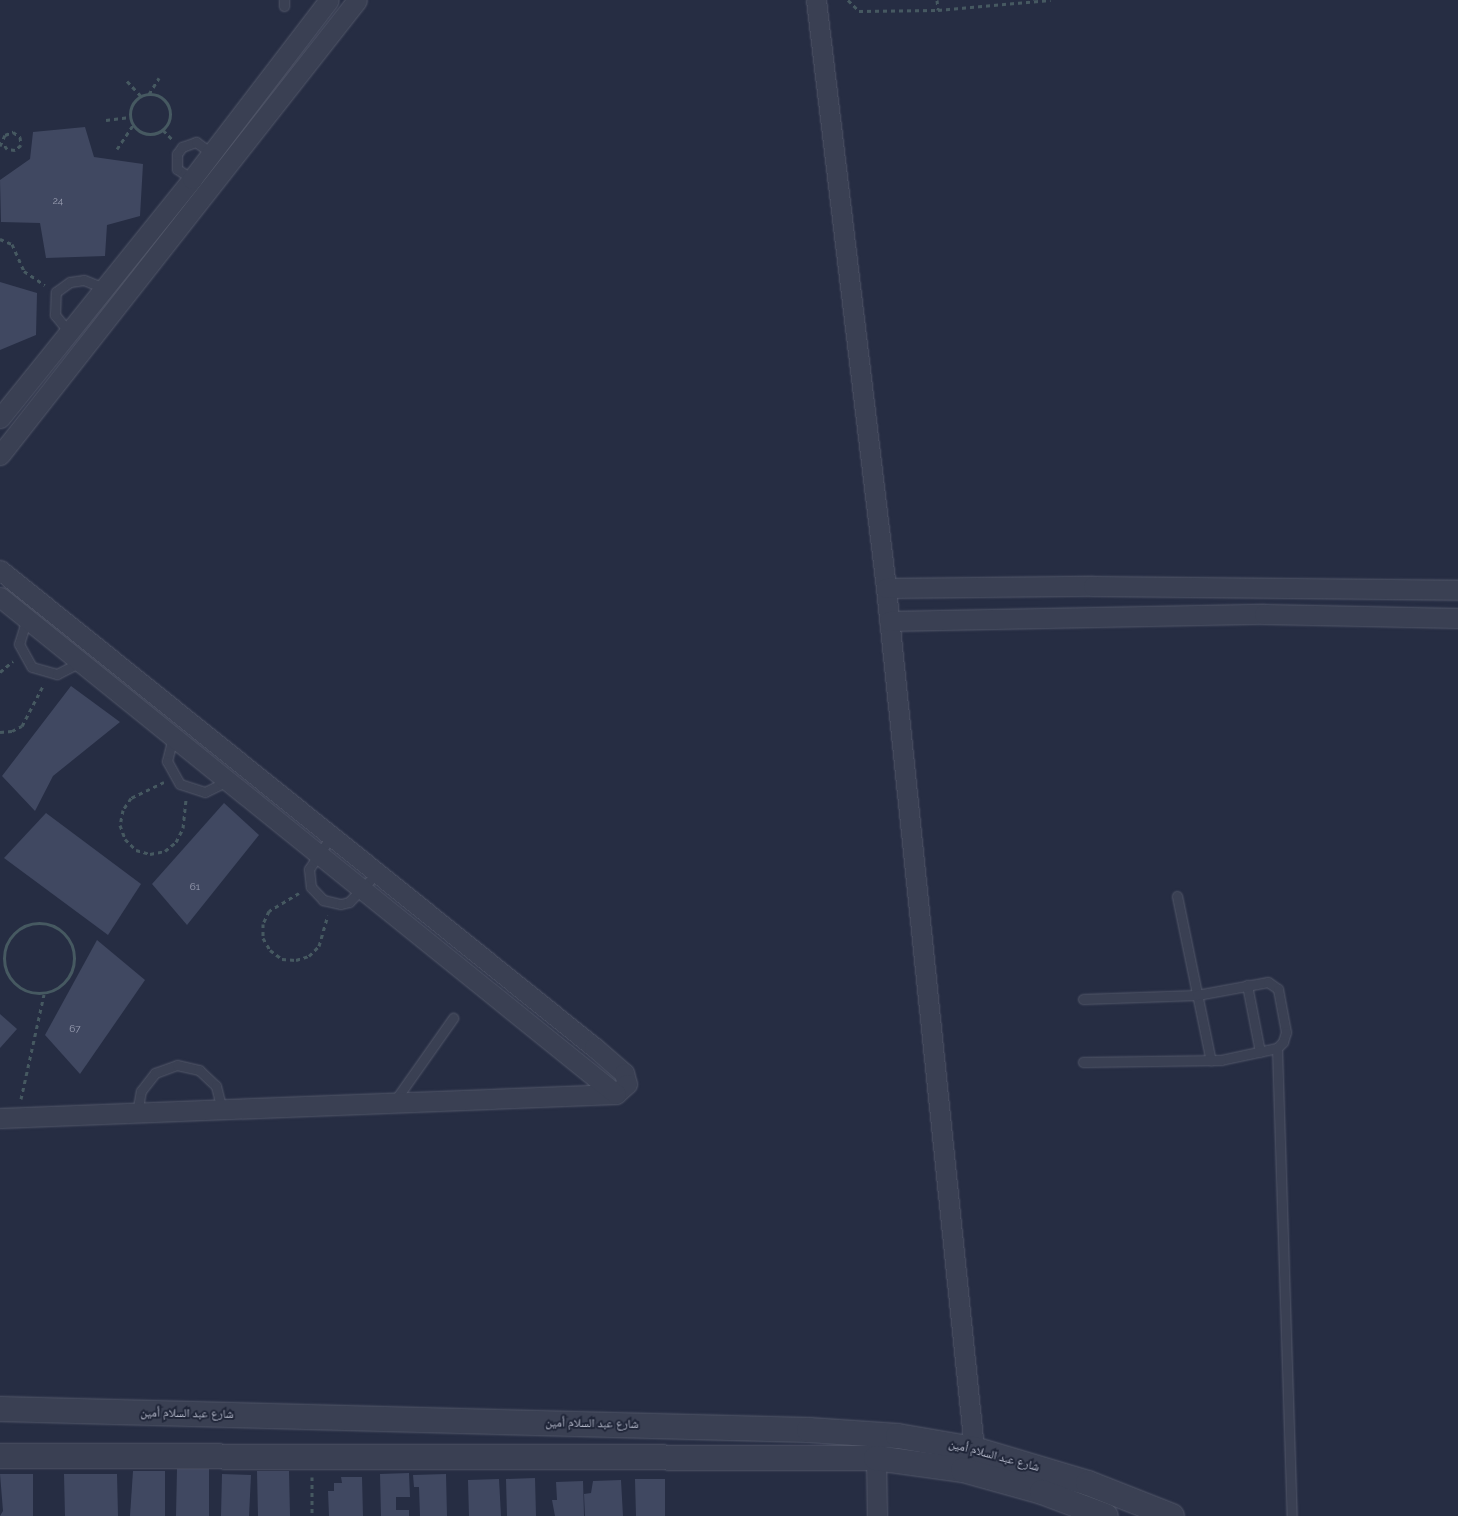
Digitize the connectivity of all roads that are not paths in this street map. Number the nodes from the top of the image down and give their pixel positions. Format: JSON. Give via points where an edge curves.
{"nodes":[{"id":1,"x":328,"y":0,"type":"edge"},
{"id":2,"x":357,"y":0,"type":"edge"},
{"id":3,"x":816,"y":0,"type":"edge"},
{"id":4,"x":212,"y":153,"type":"junction"},
{"id":5,"x":192,"y":179,"type":"junction"},
{"id":6,"x":104,"y":288,"type":"junction"},
{"id":7,"x":68,"y":331,"type":"junction"},
{"id":8,"x":0,"y":418,"type":"edge"},
{"id":9,"x":0,"y":455,"type":"edge"},
{"id":10,"x":0,"y":570,"type":"edge"},
{"id":11,"x":886,"y":588,"type":"junction"},
{"id":12,"x":1458,"y":590,"type":"edge"},
{"id":13,"x":0,"y":597,"type":"edge"},
{"id":14,"x":26,"y":618,"type":"junction"},
{"id":15,"x":1458,"y":618,"type":"edge"},
{"id":16,"x":889,"y":620,"type":"junction"},
{"id":17,"x":81,"y":662,"type":"junction"},
{"id":18,"x":173,"y":737,"type":"junction"},
{"id":19,"x":228,"y":781,"type":"junction"},
{"id":20,"x":332,"y":835,"type":"junction"},
{"id":21,"x":317,"y":853,"type":"junction"},
{"id":22,"x":378,"y":872,"type":"junction"},
{"id":23,"x":363,"y":890,"type":"junction"},
{"id":24,"x":1176,"y":896,"type":"dead end"},
{"id":25,"x":1247,"y":986,"type":"junction"},
{"id":26,"x":1197,"y":995,"type":"junction"},
{"id":27,"x":1083,"y":999,"type":"dead end"},
{"id":28,"x":453,"y":1018,"type":"dead end"},
{"id":29,"x":1277,"y":1048,"type":"junction"},
{"id":30,"x":1260,"y":1052,"type":"junction"},
{"id":31,"x":1211,"y":1061,"type":"junction"},
{"id":32,"x":1083,"y":1062,"type":"dead end"},
{"id":33,"x":616,"y":1094,"type":"junction"},
{"id":34,"x":392,"y":1104,"type":"junction"},
{"id":35,"x":222,"y":1110,"type":"junction"},
{"id":36,"x":137,"y":1113,"type":"junction"},
{"id":37,"x":8,"y":1117,"type":"edge"},
{"id":38,"x":0,"y":1409,"type":"edge"},
{"id":39,"x":974,"y":1449,"type":"junction"},
{"id":40,"x":0,"y":1456,"type":"edge"},
{"id":41,"x":876,"y":1458,"type":"junction"},
{"id":42,"x":876,"y":1516,"type":"edge"},
{"id":43,"x":1106,"y":1516,"type":"edge"},
{"id":44,"x":1172,"y":1516,"type":"edge"},
{"id":45,"x":1292,"y":1516,"type":"edge"}],
"edges":[{"from":1,"to":4,"type":"street"},
{"from":2,"to":9,"type":"street"},
{"from":3,"to":11,"type":"street"},
{"from":4,"to":5,"type":"street"},
{"from":4,"to":5,"type":"lane","via":[[196,142],[182,147],[177,154],[177,168]]},
{"from":5,"to":6,"type":"street"},
{"from":6,"to":7,"type":"street"},
{"from":6,"to":7,"type":"lane","via":[[84,280],[70,282],[56,292],[55,315]]},
{"from":7,"to":8,"type":"street"},
{"from":10,"to":20,"type":"street"},
{"from":11,"to":12,"type":"street","via":[[1103,586]]},
{"from":11,"to":16,"type":"street"},
{"from":13,"to":14,"type":"street"},
{"from":14,"to":17,"type":"street"},
{"from":14,"to":17,"type":"lane","via":[[20,635],[21,653],[32,667],[48,674],[66,673]]},
{"from":15,"to":16,"type":"street","via":[[1255,614]]},
{"from":16,"to":39,"type":"street"},
{"from":17,"to":18,"type":"street"},
{"from":18,"to":19,"type":"street"},
{"from":18,"to":19,"type":"lane","via":[[167,761],[174,778],[188,789],[205,792]]},
{"from":19,"to":21,"type":"street"},
{"from":20,"to":21,"type":"lane"},
{"from":20,"to":22,"type":"street"},
{"from":21,"to":23,"type":"street"},
{"from":21,"to":23,"type":"lane","via":[[309,869],[310,887],[316,895],[331,904],[349,902]]},
{"from":22,"to":23,"type":"lane"},
{"from":22,"to":33,"type":"street","via":[[624,1073],[627,1084]]},
{"from":23,"to":33,"type":"street"},
{"from":24,"to":26,"type":"lane"},
{"from":25,"to":26,"type":"lane"},
{"from":25,"to":29,"type":"lane","via":[[1268,982],[1278,989],[1286,1032]]},
{"from":25,"to":30,"type":"lane"},
{"from":26,"to":27,"type":"lane"},
{"from":26,"to":31,"type":"lane"},
{"from":28,"to":34,"type":"lane"},
{"from":29,"to":30,"type":"lane"},
{"from":29,"to":45,"type":"lane"},
{"from":30,"to":31,"type":"lane"},
{"from":31,"to":32,"type":"lane"},
{"from":33,"to":34,"type":"street"},
{"from":34,"to":35,"type":"street"},
{"from":35,"to":36,"type":"street"},
{"from":35,"to":36,"type":"lane","via":[[216,1086],[199,1070],[177,1065],[155,1073],[140,1091]]},
{"from":36,"to":37,"type":"street"},
{"from":38,"to":39,"type":"street","name":"شارع عبد السلام أمين","via":[[809,1430],[898,1436]]},
{"from":39,"to":44,"type":"street","name":"شارع عبد السلام أمين","via":[[1088,1484]]},
{"from":40,"to":41,"type":"street","name":"شارع عبد السلام أمين"},
{"from":41,"to":42,"type":"street"},
{"from":41,"to":43,"type":"street","name":"شارع عبد السلام أمين","via":[[963,1470],[1042,1492]]}]}
